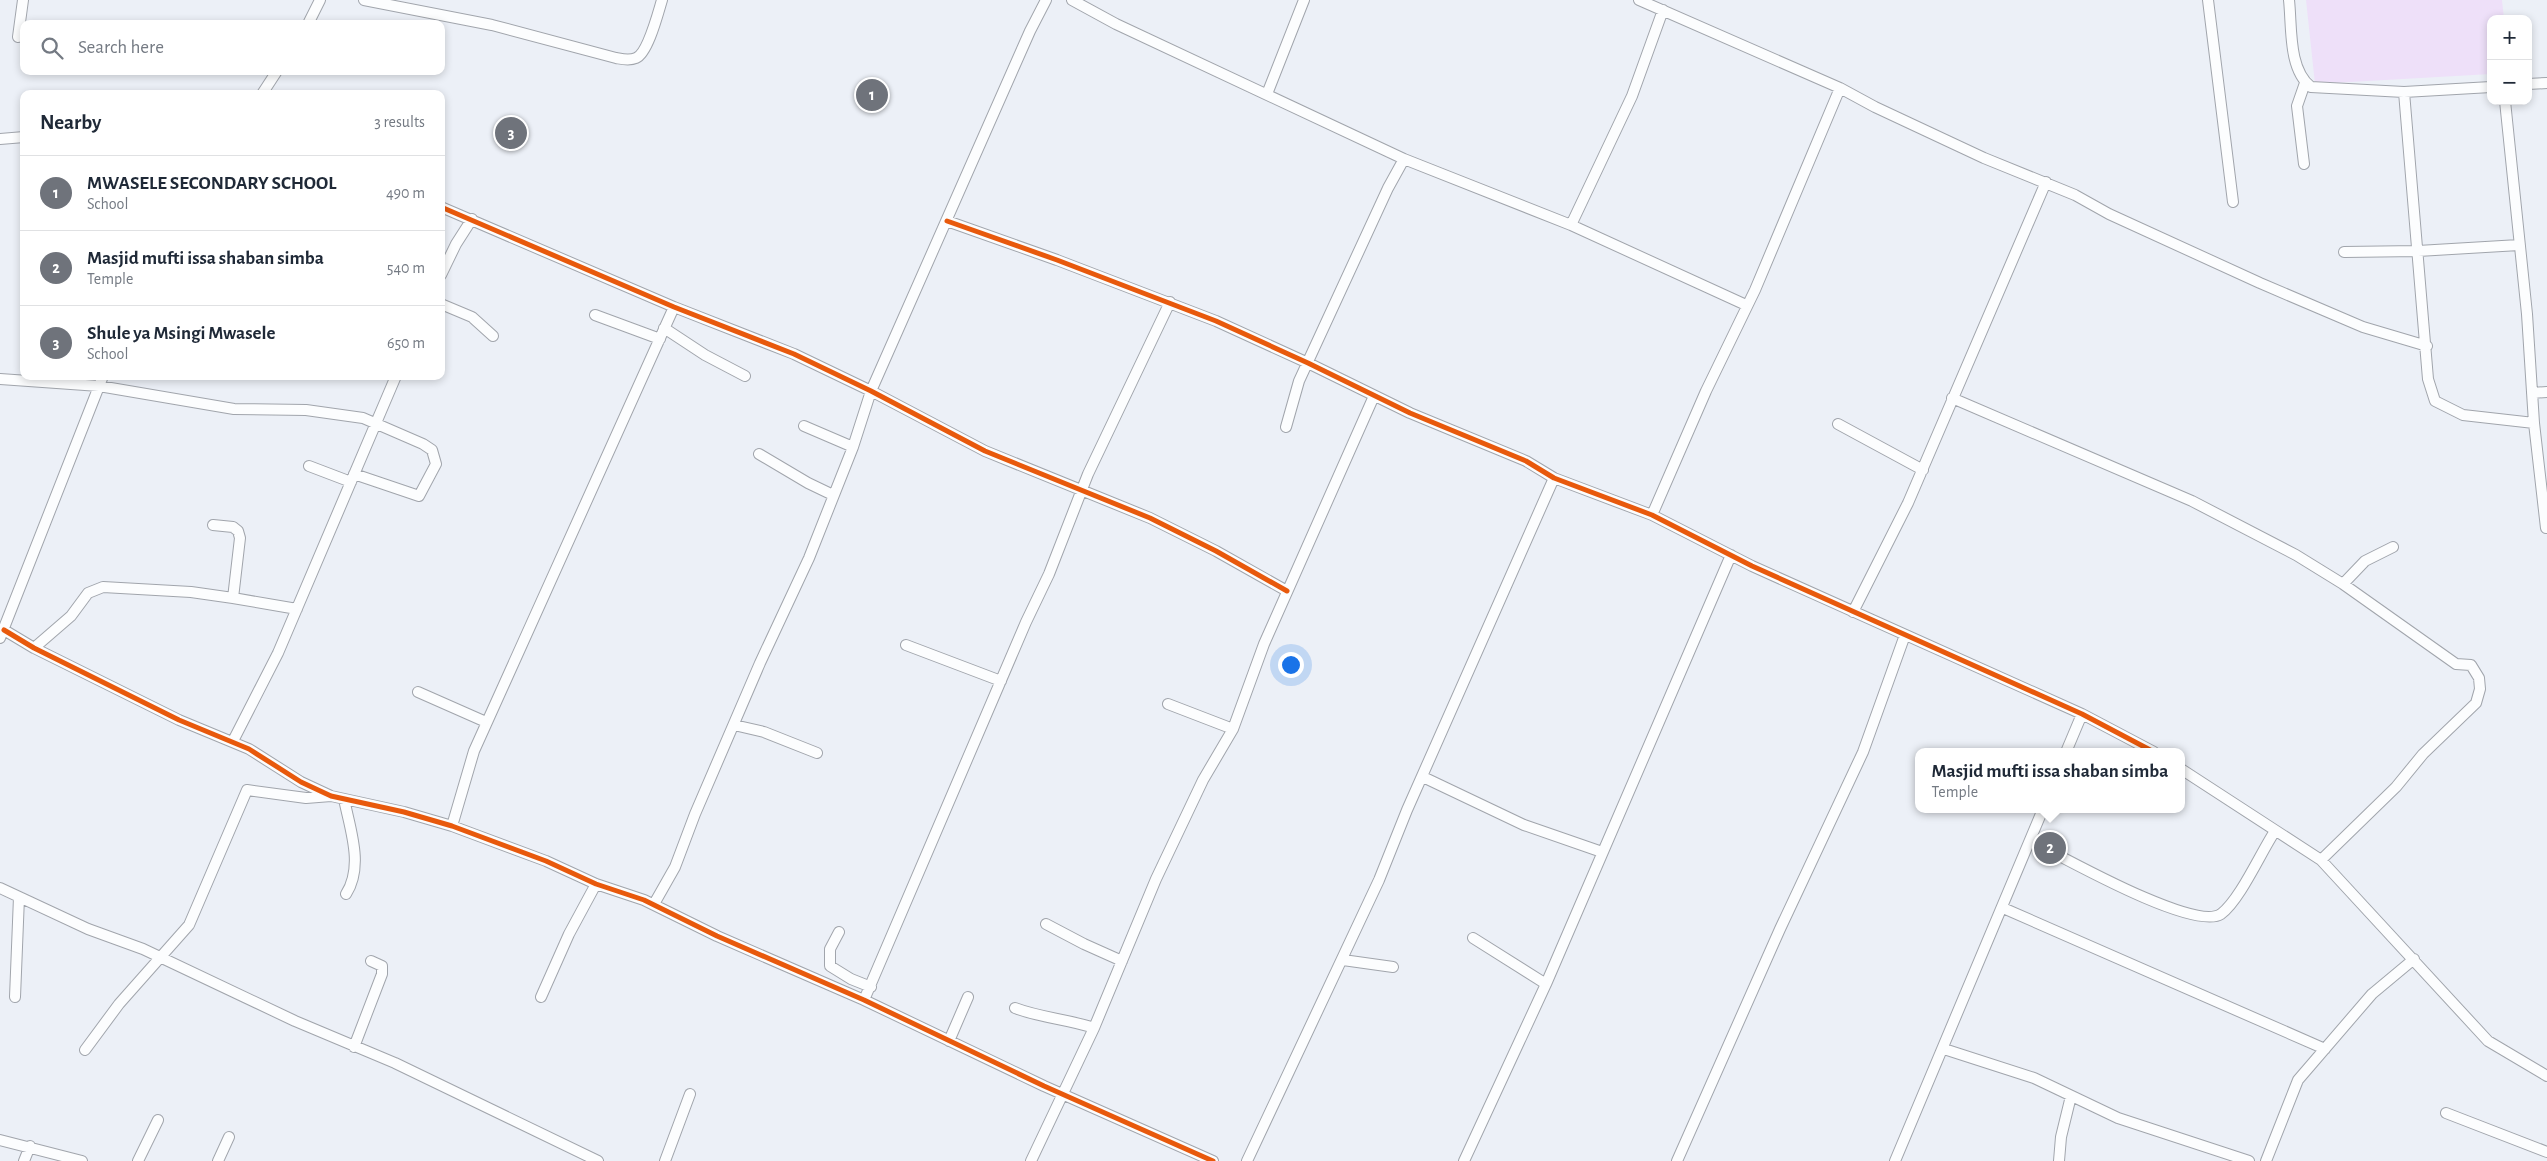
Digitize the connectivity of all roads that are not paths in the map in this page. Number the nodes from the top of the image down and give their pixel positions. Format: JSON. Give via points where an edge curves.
{"nodes":[{"id":1,"x":23,"y":0,"type":"edge"},
{"id":2,"x":320,"y":0,"type":"edge"},
{"id":3,"x":364,"y":0,"type":"edge"},
{"id":4,"x":662,"y":0,"type":"edge"},
{"id":5,"x":1046,"y":0,"type":"edge"},
{"id":6,"x":1072,"y":0,"type":"edge"},
{"id":7,"x":1304,"y":0,"type":"edge"},
{"id":8,"x":1639,"y":0,"type":"edge"},
{"id":9,"x":2208,"y":0,"type":"edge"},
{"id":10,"x":2289,"y":0,"type":"edge"},
{"id":11,"x":1663,"y":10,"type":"junction"},
{"id":12,"x":20,"y":20,"type":"edge"},
{"id":13,"x":310,"y":20,"type":"edge"},
{"id":14,"x":20,"y":22,"type":"edge"},
{"id":15,"x":18,"y":37,"type":"dead end"},
{"id":16,"x":274,"y":75,"type":"edge"},
{"id":17,"x":2305,"y":83,"type":"junction"},
{"id":18,"x":2547,"y":83,"type":"edge"},
{"id":19,"x":2532,"y":84,"type":"edge"},
{"id":20,"x":2487,"y":87,"type":"edge"},
{"id":21,"x":1840,"y":88,"type":"junction"},
{"id":22,"x":265,"y":90,"type":"edge"},
{"id":23,"x":2404,"y":92,"type":"junction"},
{"id":24,"x":1267,"y":94,"type":"junction"},
{"id":25,"x":2505,"y":105,"type":"edge"},
{"id":26,"x":20,"y":137,"type":"edge"},
{"id":27,"x":0,"y":139,"type":"edge"},
{"id":28,"x":1404,"y":159,"type":"junction"},
{"id":29,"x":2304,"y":164,"type":"dead end"},
{"id":30,"x":2046,"y":182,"type":"junction"},
{"id":31,"x":2233,"y":202,"type":"dead end"},
{"id":32,"x":445,"y":208,"type":"edge"},
{"id":33,"x":472,"y":218,"type":"junction"},
{"id":34,"x":947,"y":221,"type":"junction"},
{"id":35,"x":1571,"y":226,"type":"junction"},
{"id":36,"x":2519,"y":245,"type":"junction"},
{"id":37,"x":2418,"y":251,"type":"junction"},
{"id":38,"x":2344,"y":252,"type":"dead end"},
{"id":39,"x":445,"y":267,"type":"edge"},
{"id":40,"x":1170,"y":302,"type":"junction"},
{"id":41,"x":1746,"y":305,"type":"junction"},
{"id":42,"x":445,"y":306,"type":"edge"},
{"id":43,"x":674,"y":307,"type":"junction"},
{"id":44,"x":595,"y":315,"type":"dead end"},
{"id":45,"x":664,"y":328,"type":"junction"},
{"id":46,"x":492,"y":336,"type":"dead end"},
{"id":47,"x":660,"y":338,"type":"junction"},
{"id":48,"x":2427,"y":346,"type":"junction"},
{"id":49,"x":1308,"y":363,"type":"junction"},
{"id":50,"x":745,"y":376,"type":"dead end"},
{"id":51,"x":0,"y":379,"type":"edge"},
{"id":52,"x":20,"y":379,"type":"edge"},
{"id":53,"x":50,"y":380,"type":"edge"},
{"id":54,"x":394,"y":380,"type":"edge"},
{"id":55,"x":101,"y":381,"type":"edge"},
{"id":56,"x":871,"y":391,"type":"junction"},
{"id":57,"x":2547,"y":392,"type":"edge"},
{"id":58,"x":2532,"y":393,"type":"junction"},
{"id":59,"x":1374,"y":396,"type":"junction"},
{"id":60,"x":1952,"y":398,"type":"junction"},
{"id":61,"x":376,"y":423,"type":"junction"},
{"id":62,"x":2534,"y":423,"type":"junction"},
{"id":63,"x":1838,"y":424,"type":"dead end"},
{"id":64,"x":804,"y":426,"type":"dead end"},
{"id":65,"x":1286,"y":427,"type":"dead end"},
{"id":66,"x":853,"y":447,"type":"junction"},
{"id":67,"x":759,"y":454,"type":"dead end"},
{"id":68,"x":309,"y":466,"type":"dead end"},
{"id":69,"x":1923,"y":470,"type":"junction"},
{"id":70,"x":352,"y":478,"type":"junction"},
{"id":71,"x":1554,"y":478,"type":"junction"},
{"id":72,"x":1081,"y":490,"type":"junction"},
{"id":73,"x":833,"y":495,"type":"junction"},
{"id":74,"x":1652,"y":515,"type":"junction"},
{"id":75,"x":213,"y":525,"type":"dead end"},
{"id":76,"x":2546,"y":528,"type":"edge"},
{"id":77,"x":2393,"y":547,"type":"dead end"},
{"id":78,"x":1731,"y":555,"type":"junction"},
{"id":79,"x":2343,"y":584,"type":"junction"},
{"id":80,"x":1287,"y":591,"type":"junction"},
{"id":81,"x":233,"y":598,"type":"junction"},
{"id":82,"x":297,"y":609,"type":"junction"},
{"id":83,"x":1853,"y":612,"type":"junction"},
{"id":84,"x":2,"y":629,"type":"edge"},
{"id":85,"x":1905,"y":634,"type":"junction"},
{"id":86,"x":906,"y":645,"type":"dead end"},
{"id":87,"x":34,"y":648,"type":"junction"},
{"id":88,"x":1001,"y":682,"type":"junction"},
{"id":89,"x":418,"y":692,"type":"dead end"},
{"id":90,"x":1168,"y":704,"type":"dead end"},
{"id":91,"x":2082,"y":714,"type":"junction"},
{"id":92,"x":486,"y":722,"type":"junction"},
{"id":93,"x":734,"y":725,"type":"junction"},
{"id":94,"x":1233,"y":729,"type":"junction"},
{"id":95,"x":232,"y":742,"type":"junction"},
{"id":96,"x":2068,"y":748,"type":"edge"},
{"id":97,"x":2146,"y":748,"type":"edge"},
{"id":98,"x":816,"y":753,"type":"dead end"},
{"id":99,"x":2185,"y":772,"type":"edge"},
{"id":100,"x":1423,"y":777,"type":"junction"},
{"id":101,"x":331,"y":796,"type":"junction"},
{"id":102,"x":344,"y":799,"type":"junction"},
{"id":103,"x":2042,"y":813,"type":"edge"},
{"id":104,"x":452,"y":826,"type":"junction"},
{"id":105,"x":2275,"y":831,"type":"junction"},
{"id":106,"x":2031,"y":841,"type":"junction"},
{"id":107,"x":1602,"y":852,"type":"junction"},
{"id":108,"x":2321,"y":860,"type":"junction"},
{"id":109,"x":596,"y":884,"type":"junction"},
{"id":110,"x":0,"y":888,"type":"edge"},
{"id":111,"x":346,"y":894,"type":"dead end"},
{"id":112,"x":19,"y":897,"type":"junction"},
{"id":113,"x":654,"y":904,"type":"junction"},
{"id":114,"x":2003,"y":908,"type":"junction"},
{"id":115,"x":1046,"y":924,"type":"dead end"},
{"id":116,"x":839,"y":932,"type":"dead end"},
{"id":117,"x":1474,"y":938,"type":"dead end"},
{"id":118,"x":160,"y":957,"type":"junction"},
{"id":119,"x":2414,"y":959,"type":"junction"},
{"id":120,"x":1343,"y":960,"type":"junction"},
{"id":121,"x":371,"y":961,"type":"dead end"},
{"id":122,"x":1122,"y":961,"type":"junction"},
{"id":123,"x":1393,"y":968,"type":"dead end"},
{"id":124,"x":1546,"y":984,"type":"junction"},
{"id":125,"x":871,"y":987,"type":"junction"},
{"id":126,"x":14,"y":997,"type":"dead end"},
{"id":127,"x":541,"y":997,"type":"dead end"},
{"id":128,"x":968,"y":997,"type":"dead end"},
{"id":129,"x":864,"y":1000,"type":"junction"},
{"id":130,"x":1015,"y":1008,"type":"dead end"},
{"id":131,"x":1094,"y":1028,"type":"junction"},
{"id":132,"x":949,"y":1041,"type":"junction"},
{"id":133,"x":354,"y":1047,"type":"junction"},
{"id":134,"x":2324,"y":1048,"type":"junction"},
{"id":135,"x":1944,"y":1049,"type":"junction"},
{"id":136,"x":86,"y":1050,"type":"dead end"},
{"id":137,"x":2547,"y":1076,"type":"edge"},
{"id":138,"x":1062,"y":1093,"type":"junction"},
{"id":139,"x":690,"y":1094,"type":"dead end"},
{"id":140,"x":2071,"y":1096,"type":"junction"},
{"id":141,"x":2446,"y":1113,"type":"dead end"},
{"id":142,"x":158,"y":1120,"type":"dead end"},
{"id":143,"x":229,"y":1137,"type":"dead end"},
{"id":144,"x":0,"y":1140,"type":"edge"},
{"id":145,"x":30,"y":1146,"type":"junction"},
{"id":146,"x":2547,"y":1152,"type":"edge"},
{"id":147,"x":24,"y":1161,"type":"edge"},
{"id":148,"x":82,"y":1161,"type":"edge"},
{"id":149,"x":138,"y":1161,"type":"edge"},
{"id":150,"x":218,"y":1161,"type":"edge"},
{"id":151,"x":598,"y":1161,"type":"edge"},
{"id":152,"x":664,"y":1161,"type":"edge"},
{"id":153,"x":1030,"y":1161,"type":"edge"},
{"id":154,"x":1213,"y":1161,"type":"edge"},
{"id":155,"x":1246,"y":1161,"type":"edge"},
{"id":156,"x":1464,"y":1161,"type":"edge"},
{"id":157,"x":1677,"y":1161,"type":"edge"},
{"id":158,"x":1895,"y":1161,"type":"edge"},
{"id":159,"x":2059,"y":1161,"type":"edge"},
{"id":160,"x":2249,"y":1161,"type":"edge"},
{"id":161,"x":2266,"y":1161,"type":"edge"}],
"edges":[{"from":1,"to":12,"type":"street"},
{"from":2,"to":13,"type":"street"},
{"from":3,"to":4,"type":"street","via":[[492,24],[629,60],[643,51]]},
{"from":5,"to":34,"type":"street"},
{"from":6,"to":24,"type":"street","via":[[1116,24]]},
{"from":7,"to":24,"type":"street"},
{"from":8,"to":11,"type":"street"},
{"from":9,"to":31,"type":"street"},
{"from":10,"to":17,"type":"street","via":[[2296,66]]},
{"from":11,"to":21,"type":"street"},
{"from":11,"to":35,"type":"street","via":[[1632,96]]},
{"from":14,"to":15,"type":"street"},
{"from":16,"to":22,"type":"street"},
{"from":17,"to":23,"type":"street","via":[[2317,90]]},
{"from":17,"to":29,"type":"street","via":[[2297,106]]},
{"from":18,"to":19,"type":"street"},
{"from":20,"to":23,"type":"street"},
{"from":21,"to":30,"type":"street","via":[[1976,154]]},
{"from":21,"to":41,"type":"street"},
{"from":23,"to":37,"type":"street"},
{"from":24,"to":28,"type":"street"},
{"from":25,"to":36,"type":"street"},
{"from":26,"to":27,"type":"street"},
{"from":28,"to":35,"type":"street"},
{"from":28,"to":49,"type":"street"},
{"from":30,"to":48,"type":"street","via":[[2260,283],[2363,327]]},
{"from":30,"to":60,"type":"street"},
{"from":32,"to":33,"type":"street"},
{"from":33,"to":39,"type":"street"},
{"from":33,"to":43,"type":"street"},
{"from":34,"to":40,"type":"street"},
{"from":34,"to":56,"type":"street"},
{"from":35,"to":41,"type":"street"},
{"from":36,"to":37,"type":"street"},
{"from":36,"to":58,"type":"street"},
{"from":37,"to":38,"type":"street"},
{"from":37,"to":48,"type":"street"},
{"from":40,"to":49,"type":"street"},
{"from":40,"to":72,"type":"street"},
{"from":41,"to":74,"type":"street"},
{"from":42,"to":46,"type":"street","via":[[472,317]]},
{"from":43,"to":45,"type":"street"},
{"from":43,"to":56,"type":"street","via":[[794,354]]},
{"from":44,"to":47,"type":"street"},
{"from":45,"to":47,"type":"street"},
{"from":45,"to":50,"type":"street"},
{"from":47,"to":92,"type":"street"},
{"from":48,"to":62,"type":"street","via":[[2428,379],[2435,401],[2463,415]]},
{"from":49,"to":59,"type":"street"},
{"from":49,"to":65,"type":"street","via":[[1299,381]]},
{"from":51,"to":52,"type":"street"},
{"from":53,"to":55,"type":"street"},
{"from":54,"to":61,"type":"street"},
{"from":55,"to":61,"type":"street","via":[[212,406],[263,411],[306,410],[342,414]]},
{"from":55,"to":84,"type":"street"},
{"from":56,"to":66,"type":"street"},
{"from":56,"to":72,"type":"street","via":[[985,451]]},
{"from":57,"to":58,"type":"street"},
{"from":58,"to":62,"type":"street"},
{"from":59,"to":71,"type":"street","via":[[1526,461]]},
{"from":59,"to":80,"type":"street"},
{"from":60,"to":69,"type":"street"},
{"from":60,"to":79,"type":"street","via":[[2192,501],[2296,555]]},
{"from":61,"to":70,"type":"street"},
{"from":61,"to":70,"type":"street","via":[[432,450],[436,464],[428,484],[422,494],[416,496]]},
{"from":62,"to":76,"type":"street"},
{"from":63,"to":69,"type":"street"},
{"from":64,"to":66,"type":"street"},
{"from":66,"to":73,"type":"street"},
{"from":67,"to":73,"type":"street"},
{"from":68,"to":70,"type":"street"},
{"from":69,"to":83,"type":"street"},
{"from":70,"to":82,"type":"street"},
{"from":71,"to":74,"type":"street"},
{"from":71,"to":100,"type":"street"},
{"from":72,"to":80,"type":"street","via":[[1158,522]]},
{"from":72,"to":88,"type":"street","via":[[1049,574]]},
{"from":73,"to":93,"type":"street","via":[[809,558]]},
{"from":74,"to":78,"type":"street"},
{"from":75,"to":81,"type":"street","via":[[238,531]]},
{"from":77,"to":79,"type":"street","via":[[2365,560]]},
{"from":78,"to":83,"type":"street"},
{"from":78,"to":107,"type":"street"},
{"from":79,"to":108,"type":"street","via":[[2456,664],[2471,665],[2479,678],[2480,688],[2476,703]]},
{"from":80,"to":94,"type":"street"},
{"from":81,"to":82,"type":"street"},
{"from":81,"to":87,"type":"street","via":[[103,587],[88,593],[71,616]]},
{"from":82,"to":95,"type":"street","via":[[262,687]]},
{"from":83,"to":85,"type":"street"},
{"from":84,"to":87,"type":"street"},
{"from":85,"to":91,"type":"street"},
{"from":85,"to":157,"type":"street","via":[[1852,777],[1784,920]]},
{"from":86,"to":88,"type":"street"},
{"from":87,"to":95,"type":"street","via":[[179,720]]},
{"from":88,"to":125,"type":"street"},
{"from":89,"to":92,"type":"street"},
{"from":90,"to":94,"type":"street"},
{"from":91,"to":96,"type":"street"},
{"from":91,"to":97,"type":"street"},
{"from":92,"to":104,"type":"street"},
{"from":93,"to":98,"type":"street","via":[[764,732]]},
{"from":93,"to":113,"type":"street","via":[[676,867]]},
{"from":94,"to":122,"type":"street","via":[[1203,780]]},
{"from":95,"to":101,"type":"street"},
{"from":99,"to":105,"type":"street"},
{"from":100,"to":107,"type":"street","via":[[1524,825]]},
{"from":100,"to":120,"type":"street"},
{"from":101,"to":102,"type":"street"},
{"from":101,"to":118,"type":"street","via":[[306,798],[247,790],[189,925]]},
{"from":102,"to":104,"type":"street"},
{"from":102,"to":111,"type":"street","via":[[355,866]]},
{"from":103,"to":106,"type":"street"},
{"from":104,"to":109,"type":"street","via":[[546,861]]},
{"from":105,"to":106,"type":"street","via":[[2230,905],[2219,915],[2199,917],[2143,897]]},
{"from":105,"to":108,"type":"street"},
{"from":106,"to":114,"type":"street"},
{"from":107,"to":124,"type":"street"},
{"from":108,"to":119,"type":"street"},
{"from":109,"to":113,"type":"street"},
{"from":109,"to":127,"type":"street"},
{"from":110,"to":112,"type":"street"},
{"from":112,"to":118,"type":"street"},
{"from":112,"to":126,"type":"street"},
{"from":113,"to":129,"type":"street","via":[[717,936]]},
{"from":114,"to":134,"type":"street"},
{"from":114,"to":135,"type":"street"},
{"from":115,"to":122,"type":"street"},
{"from":116,"to":125,"type":"street","via":[[830,949],[830,966]]},
{"from":117,"to":124,"type":"street"},
{"from":118,"to":133,"type":"street"},
{"from":118,"to":136,"type":"street","via":[[119,1004]]},
{"from":119,"to":134,"type":"street","via":[[2372,994]]},
{"from":119,"to":137,"type":"street","via":[[2488,1041]]},
{"from":120,"to":123,"type":"street"},
{"from":120,"to":155,"type":"street"},
{"from":121,"to":133,"type":"street","via":[[382,966],[382,974]]},
{"from":122,"to":131,"type":"street"},
{"from":124,"to":156,"type":"street"},
{"from":125,"to":129,"type":"street"},
{"from":128,"to":132,"type":"street"},
{"from":129,"to":132,"type":"street"},
{"from":130,"to":131,"type":"street"},
{"from":131,"to":138,"type":"street"},
{"from":132,"to":138,"type":"street"},
{"from":133,"to":151,"type":"street","via":[[395,1063]]},
{"from":134,"to":161,"type":"street","via":[[2298,1080]]},
{"from":135,"to":140,"type":"street","via":[[2010,1069]]},
{"from":135,"to":158,"type":"street"},
{"from":138,"to":153,"type":"street"},
{"from":138,"to":154,"type":"street"},
{"from":139,"to":152,"type":"street"},
{"from":140,"to":159,"type":"street"},
{"from":140,"to":160,"type":"street","via":[[2118,1118]]},
{"from":141,"to":146,"type":"street"},
{"from":142,"to":149,"type":"street"},
{"from":143,"to":150,"type":"street"},
{"from":144,"to":145,"type":"street"},
{"from":145,"to":147,"type":"street"},
{"from":145,"to":148,"type":"street"}]}
